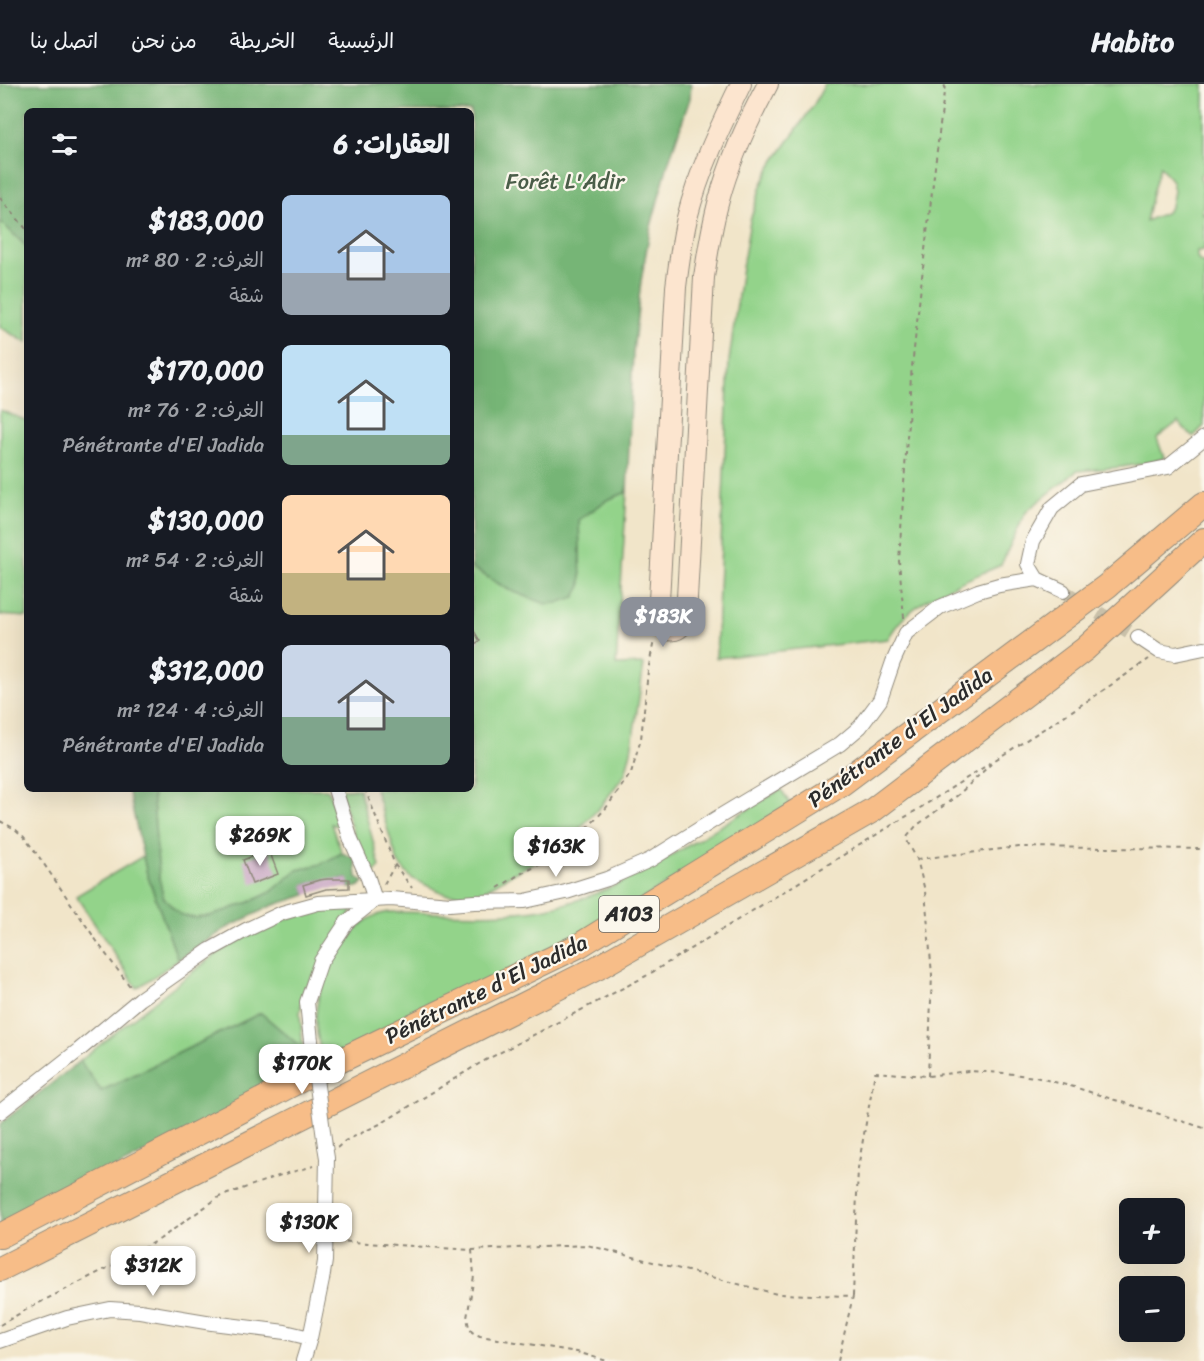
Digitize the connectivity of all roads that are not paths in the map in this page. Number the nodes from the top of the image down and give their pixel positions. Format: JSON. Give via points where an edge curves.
{"nodes":[{"id":1,"x":741,"y":84,"type":"edge"},
{"id":2,"x":768,"y":84,"type":"edge"},
{"id":3,"x":1204,"y":438,"type":"edge"},
{"id":4,"x":1204,"y":504,"type":"edge"},
{"id":5,"x":1204,"y":540,"type":"edge"},
{"id":6,"x":1037,"y":579,"type":"junction"},
{"id":7,"x":1063,"y":591,"type":"tunnel mouth"},
{"id":8,"x":1138,"y":637,"type":"tunnel mouth"},
{"id":9,"x":1204,"y":648,"type":"edge"},
{"id":10,"x":336,"y":792,"type":"edge"},
{"id":11,"x":375,"y":900,"type":"junction"},
{"id":12,"x":0,"y":1112,"type":"edge"},
{"id":13,"x":0,"y":1236,"type":"edge"},
{"id":14,"x":0,"y":1269,"type":"edge"},
{"id":15,"x":310,"y":1338,"type":"junction"},
{"id":16,"x":0,"y":1341,"type":"edge"},
{"id":17,"x":303,"y":1361,"type":"edge"}],
"edges":[{"from":1,"to":2,"type":"street","via":[[697,184],[680,252],[658,619],[661,626],[673,631],[684,624],[686,617],[704,278],[710,239],[730,163]]},
{"from":3,"to":6,"type":"street","via":[[1168,467],[1081,484],[1066,496],[1052,508],[1033,541],[1028,564]]},
{"from":4,"to":13,"type":"highway","name":"Pénétrante d'El Jadida","number":"A103","via":[[1107,586],[841,784],[580,945],[306,1077]]},
{"from":5,"to":14,"type":"highway","name":"Pénétrante d'El Jadida","number":"A103","via":[[1086,649],[873,810],[597,968]]},
{"from":6,"to":7,"type":"street"},
{"from":6,"to":11,"type":"street","via":[[978,591],[940,607],[906,633],[880,700],[840,744],[650,860],[607,879],[525,901],[450,904]]},
{"from":8,"to":9,"type":"street","via":[[1159,651],[1175,654]]},
{"from":10,"to":11,"type":"street"},
{"from":11,"to":12,"type":"street","via":[[318,903],[282,913],[210,950],[140,999]]},
{"from":11,"to":15,"type":"street","bridge":true,"via":[[347,922],[321,961],[307,1002],[326,1152],[325,1262]]},
{"from":15,"to":16,"type":"street","via":[[110,1309],[67,1318]]},
{"from":15,"to":17,"type":"street"}]}
